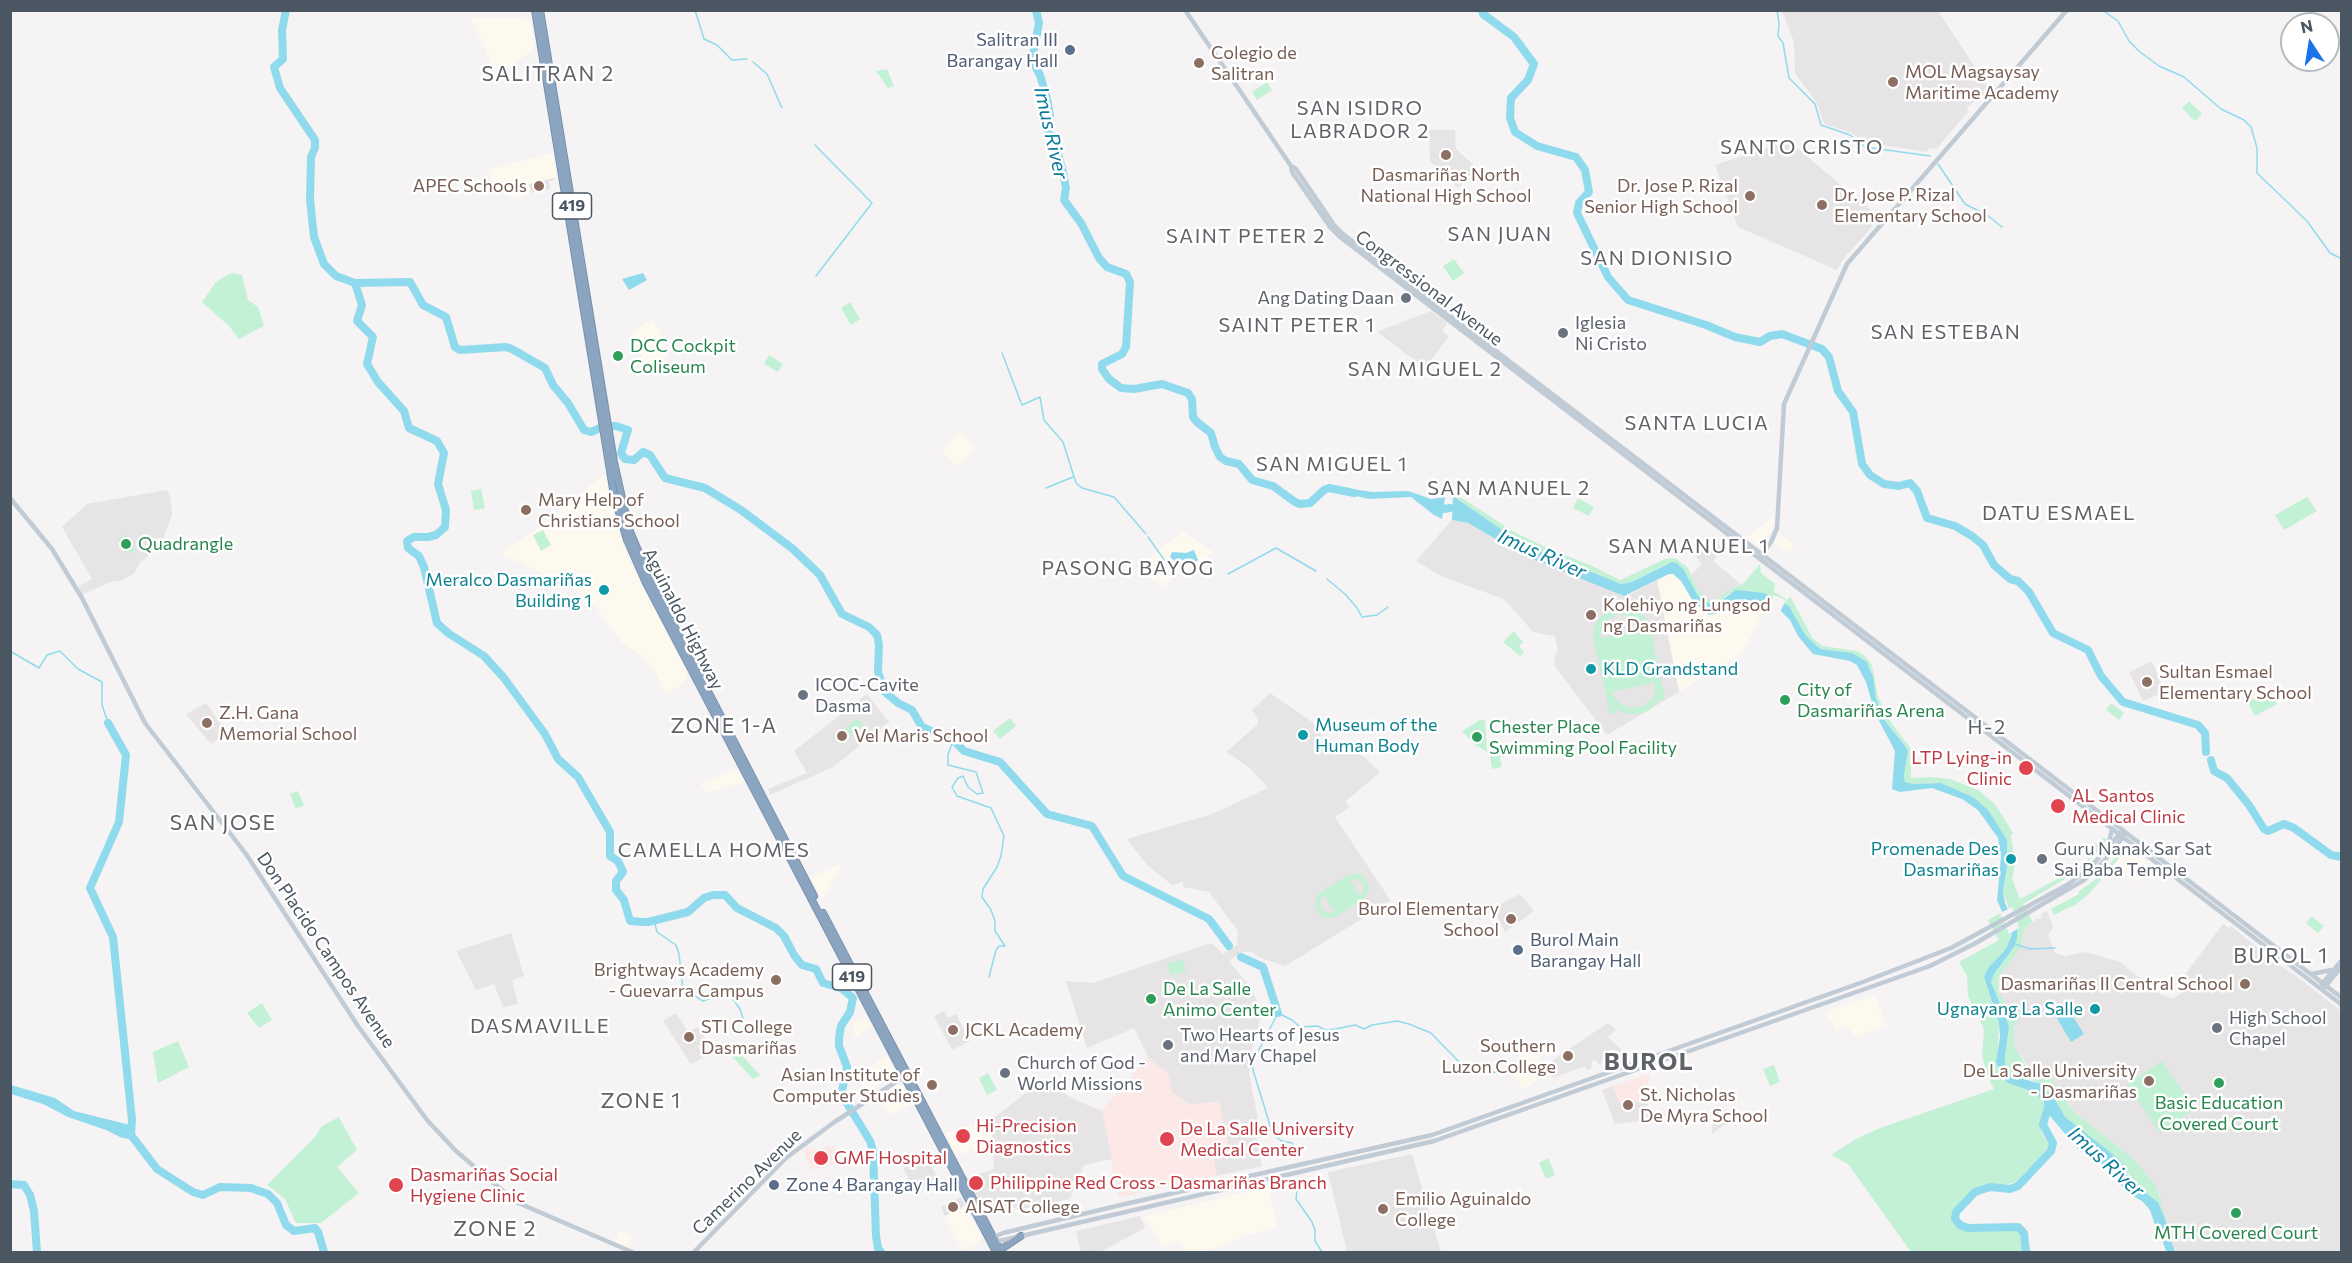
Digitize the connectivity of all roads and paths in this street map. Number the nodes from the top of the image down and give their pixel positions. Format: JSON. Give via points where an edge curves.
{"nodes":[{"id":1,"x":535,"y":10,"type":"edge"},
{"id":2,"x":540,"y":10,"type":"edge"},
{"id":3,"x":1185,"y":10,"type":"edge"},
{"id":4,"x":2067,"y":10,"type":"edge"},
{"id":5,"x":604,"y":420,"type":"junction"},
{"id":6,"x":10,"y":498,"type":"edge"},
{"id":7,"x":1761,"y":556,"type":"junction"},
{"id":8,"x":2112,"y":829,"type":"junction"},
{"id":9,"x":2123,"y":834,"type":"junction"},
{"id":10,"x":2107,"y":849,"type":"junction"},
{"id":11,"x":2027,"y":911,"type":"junction"},
{"id":12,"x":1993,"y":929,"type":"junction"},
{"id":13,"x":2342,"y":960,"type":"edge"},
{"id":14,"x":2342,"y":966,"type":"edge"},
{"id":15,"x":2332,"y":970,"type":"junction"},
{"id":16,"x":2311,"y":975,"type":"junction"},
{"id":17,"x":2322,"y":987,"type":"junction"},
{"id":18,"x":2342,"y":998,"type":"edge"},
{"id":19,"x":2342,"y":1005,"type":"edge"},
{"id":20,"x":1730,"y":1030,"type":"junction"},
{"id":21,"x":1732,"y":1036,"type":"junction"},
{"id":22,"x":906,"y":1076,"type":"junction"},
{"id":23,"x":1410,"y":1144,"type":"junction"},
{"id":24,"x":1021,"y":1236,"type":"junction"},
{"id":25,"x":993,"y":1240,"type":"junction"},
{"id":26,"x":632,"y":1252,"type":"edge"},
{"id":27,"x":694,"y":1252,"type":"edge"},
{"id":28,"x":999,"y":1252,"type":"edge"}],
"edges":[{"from":1,"to":5,"type":"highway","name":"Aguinaldo Highway","number":"419"},
{"from":2,"to":5,"type":"highway","name":"Aguinaldo Highway","number":"419"},
{"from":3,"to":7,"type":"main road","name":"Congressional Avenue","via":[[1340,237]]},
{"from":4,"to":7,"type":"main road","via":[[1847,264],[1784,404],[1777,528]]},
{"from":5,"to":22,"type":"highway","name":"Aguinaldo Highway","number":"419","via":[[620,518],[646,583]]},
{"from":6,"to":26,"type":"main road","name":"Don Placido Campos Avenue","via":[[52,549],[82,598],[145,723],[246,854],[362,1032],[432,1126],[516,1202]]},
{"from":7,"to":8,"type":"main road","name":"Congressional Avenue"},
{"from":7,"to":9,"type":"main road","name":"Congressional Avenue"},
{"from":8,"to":9,"type":"main road","name":"Congressional Avenue"},
{"from":8,"to":10,"type":"main road"},
{"from":9,"to":10,"type":"main road"},
{"from":9,"to":11,"type":"main road","via":[[2105,860],[2084,880]]},
{"from":9,"to":16,"type":"main road","name":"Congressional Avenue"},
{"from":9,"to":17,"type":"main road","name":"Congressional Avenue"},
{"from":10,"to":11,"type":"main road","via":[[2081,875]]},
{"from":11,"to":12,"type":"main road"},
{"from":12,"to":20,"type":"main road","via":[[1928,958]]},
{"from":12,"to":21,"type":"main road","via":[[1930,966]]},
{"from":13,"to":15,"type":"main road"},
{"from":14,"to":17,"type":"main road"},
{"from":15,"to":16,"type":"main road"},
{"from":15,"to":17,"type":"main road"},
{"from":16,"to":17,"type":"main road","name":"Congressional Avenue"},
{"from":17,"to":18,"type":"main road","name":"Congressional Avenue"},
{"from":17,"to":19,"type":"main road","name":"Congressional Avenue"},
{"from":20,"to":21,"type":"main road"},
{"from":20,"to":23,"type":"main road"},
{"from":21,"to":23,"type":"main road","via":[[1450,1136]]},
{"from":22,"to":25,"type":"highway","name":"Aguinaldo Highway","number":"419"},
{"from":22,"to":27,"type":"main road","name":"Camerino Avenue","via":[[786,1158]]},
{"from":23,"to":24,"type":"main road"},
{"from":23,"to":25,"type":"main road","via":[[1168,1194]]},
{"from":24,"to":25,"type":"main road"},
{"from":24,"to":28,"type":"highway"},
{"from":25,"to":28,"type":"highway","name":"Aguinaldo Highway","number":"419"}]}
